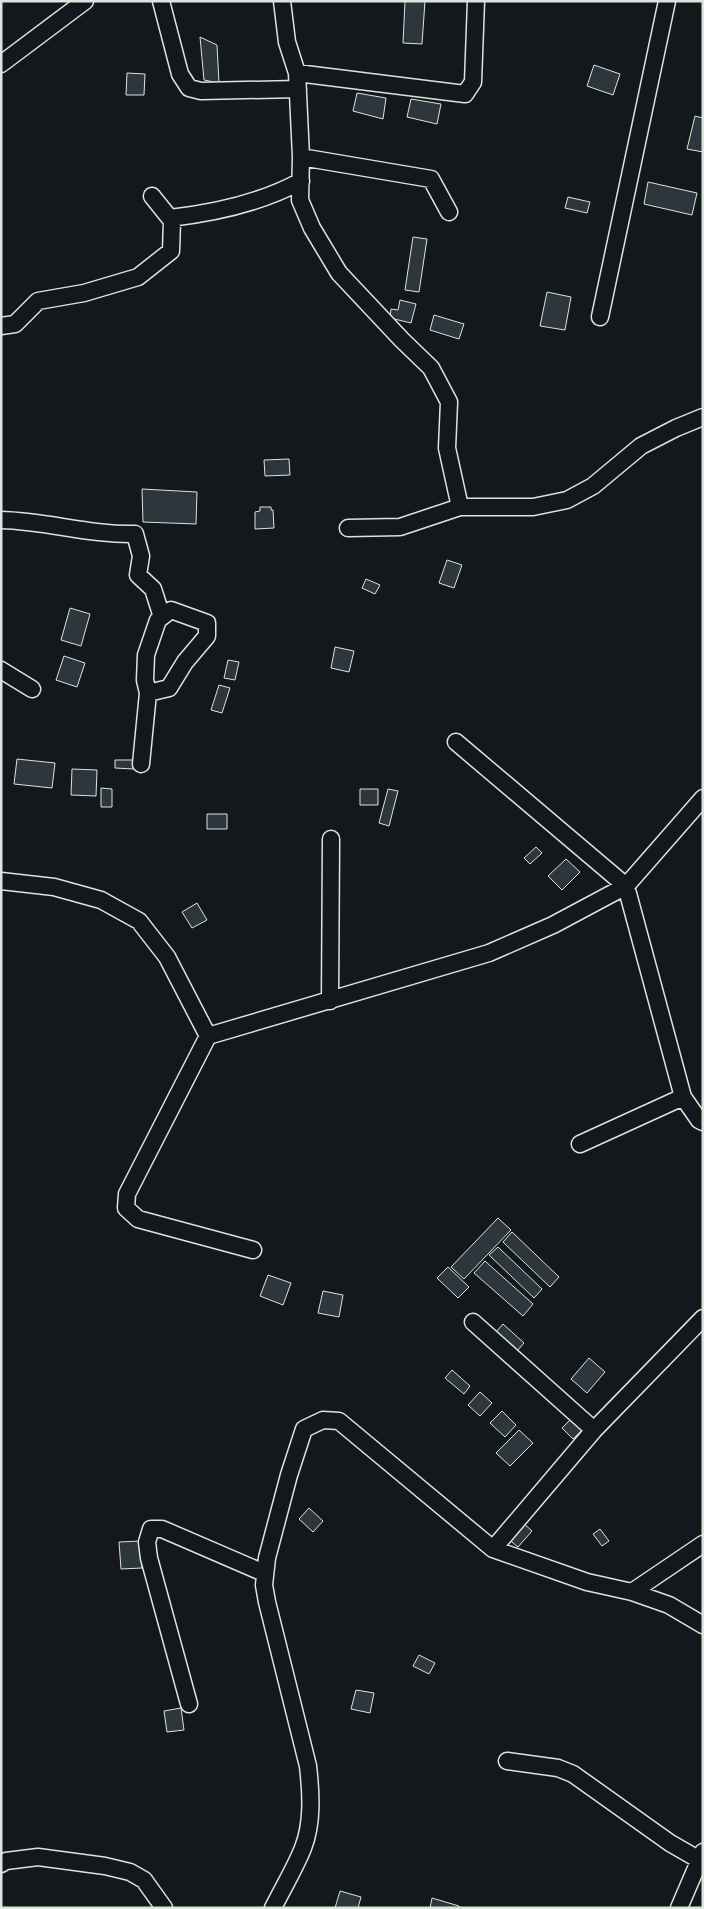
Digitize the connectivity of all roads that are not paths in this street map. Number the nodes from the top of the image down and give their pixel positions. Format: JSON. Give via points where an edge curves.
{"nodes":[{"id":1,"x":86,"y":1,"type":"edge"},
{"id":2,"x":161,"y":1,"type":"edge"},
{"id":3,"x":282,"y":1,"type":"edge"},
{"id":4,"x":476,"y":1,"type":"edge"},
{"id":5,"x":667,"y":1,"type":"edge"},
{"id":6,"x":1,"y":64,"type":"edge"},
{"id":7,"x":297,"y":81,"type":"junction"},
{"id":8,"x":301,"y":157,"type":"junction"},
{"id":9,"x":301,"y":181,"type":"junction"},
{"id":10,"x":152,"y":196,"type":"dead end"},
{"id":11,"x":449,"y":212,"type":"dead end"},
{"id":12,"x":170,"y":218,"type":"junction"},
{"id":13,"x":600,"y":317,"type":"dead end"},
{"id":14,"x":1,"y":326,"type":"edge"},
{"id":15,"x":703,"y":417,"type":"edge"},
{"id":16,"x":460,"y":507,"type":"junction"},
{"id":17,"x":1,"y":520,"type":"edge"},
{"id":18,"x":348,"y":528,"type":"dead end"},
{"id":19,"x":162,"y":617,"type":"junction"},
{"id":20,"x":1,"y":670,"type":"edge"},
{"id":21,"x":32,"y":689,"type":"dead end"},
{"id":22,"x":148,"y":693,"type":"junction"},
{"id":23,"x":456,"y":742,"type":"dead end"},
{"id":24,"x":140,"y":764,"type":"dead end"},
{"id":25,"x":703,"y":798,"type":"edge"},
{"id":26,"x":331,"y":839,"type":"dead end"},
{"id":27,"x":1,"y":881,"type":"edge"},
{"id":28,"x":626,"y":886,"type":"junction"},
{"id":29,"x":330,"y":1001,"type":"junction"},
{"id":30,"x":208,"y":1036,"type":"junction"},
{"id":31,"x":683,"y":1097,"type":"junction"},
{"id":32,"x":703,"y":1122,"type":"edge"},
{"id":33,"x":580,"y":1144,"type":"dead end"},
{"id":34,"x":253,"y":1250,"type":"dead end"},
{"id":35,"x":703,"y":1318,"type":"edge"},
{"id":36,"x":473,"y":1322,"type":"dead end"},
{"id":37,"x":594,"y":1430,"type":"junction"},
{"id":38,"x":703,"y":1544,"type":"edge"},
{"id":39,"x":493,"y":1549,"type":"junction"},
{"id":40,"x":264,"y":1573,"type":"junction"},
{"id":41,"x":632,"y":1592,"type":"junction"},
{"id":42,"x":703,"y":1625,"type":"edge"},
{"id":43,"x":189,"y":1704,"type":"dead end"},
{"id":44,"x":507,"y":1761,"type":"dead end"},
{"id":45,"x":701,"y":1858,"type":"edge"},
{"id":46,"x":1,"y":1864,"type":"edge"},
{"id":47,"x":164,"y":1908,"type":"edge"},
{"id":48,"x":273,"y":1908,"type":"edge"},
{"id":49,"x":679,"y":1908,"type":"edge"}],
"edges":[{"from":1,"to":6,"type":"street"},
{"from":2,"to":7,"type":"street","via":[[180,74],[189,88],[202,91]]},
{"from":3,"to":7,"type":"street","via":[[287,42]]},
{"from":4,"to":7,"type":"street","via":[[473,82],[465,94]]},
{"from":5,"to":13,"type":"street"},
{"from":7,"to":8,"type":"street"},
{"from":8,"to":9,"type":"street"},
{"from":8,"to":11,"type":"street","via":[[431,179]]},
{"from":9,"to":12,"type":"street","via":[[282,192],[202,214]]},
{"from":9,"to":16,"type":"street","via":[[300,200],[312,228],[339,273],[431,368],[449,402],[447,448]]},
{"from":10,"to":12,"type":"street"},
{"from":12,"to":14,"type":"street","via":[[171,251],[138,277],[84,293],[38,301],[15,324]]},
{"from":15,"to":16,"type":"street","via":[[641,446],[593,486],[567,500],[533,508]]},
{"from":16,"to":18,"type":"street","via":[[400,527]]},
{"from":17,"to":19,"type":"street","via":[[26,520],[110,535],[135,534],[142,556],[138,575],[153,589]]},
{"from":19,"to":22,"type":"street","via":[[158,620],[146,655]]},
{"from":19,"to":22,"type":"street","via":[[171,610],[207,623],[207,636],[184,662],[169,688]]},
{"from":20,"to":21,"type":"street"},
{"from":22,"to":24,"type":"street"},
{"from":23,"to":28,"type":"street"},
{"from":25,"to":28,"type":"street"},
{"from":26,"to":29,"type":"street"},
{"from":27,"to":30,"type":"street","via":[[54,887],[101,900],[139,921],[167,956]]},
{"from":28,"to":29,"type":"street","via":[[553,925],[490,953]]},
{"from":28,"to":31,"type":"street"},
{"from":29,"to":30,"type":"street"},
{"from":30,"to":34,"type":"street","via":[[127,1194],[126,1208],[138,1219]]},
{"from":31,"to":32,"type":"street"},
{"from":31,"to":33,"type":"street"},
{"from":35,"to":37,"type":"street"},
{"from":36,"to":37,"type":"street"},
{"from":37,"to":39,"type":"street"},
{"from":38,"to":41,"type":"street"},
{"from":39,"to":40,"type":"street","via":[[339,1421],[323,1420],[304,1429]]},
{"from":39,"to":41,"type":"street","via":[[586,1582]]},
{"from":40,"to":43,"type":"street","via":[[162,1529],[151,1529],[146,1542],[149,1558]]},
{"from":40,"to":48,"type":"street","via":[[267,1602],[308,1766],[311,1790],[304,1846]]},
{"from":41,"to":42,"type":"street","via":[[669,1605]]},
{"from":44,"to":45,"type":"street","via":[[558,1768],[573,1774],[670,1843]]},
{"from":45,"to":49,"type":"street"},
{"from":46,"to":47,"type":"street","via":[[38,1857],[130,1872],[144,1880]]}]}
